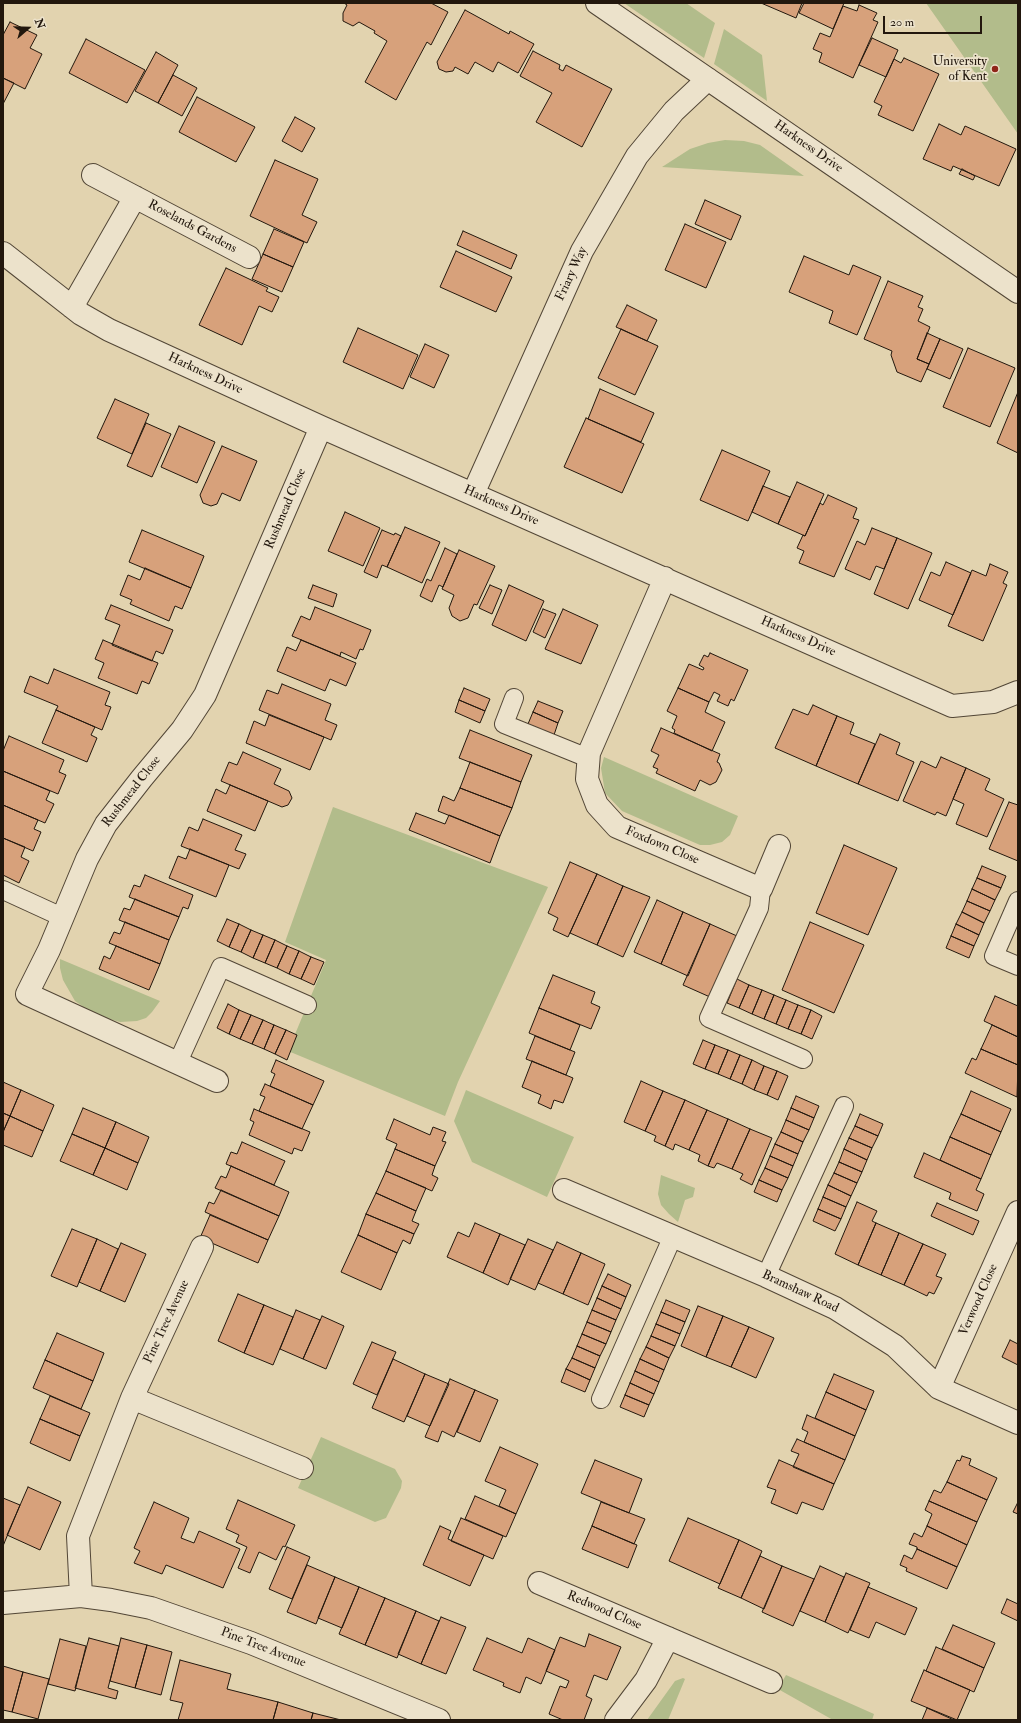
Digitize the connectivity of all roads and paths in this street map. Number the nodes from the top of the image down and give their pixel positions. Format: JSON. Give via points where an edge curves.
{"nodes":[{"id":1,"x":597,"y":3,"type":"edge"},
{"id":2,"x":708,"y":79,"type":"junction"},
{"id":3,"x":94,"y":175,"type":"dead end"},
{"id":4,"x":135,"y":197,"type":"junction"},
{"id":5,"x":3,"y":253,"type":"edge"},
{"id":6,"x":249,"y":257,"type":"dead end"},
{"id":7,"x":1018,"y":292,"type":"edge"},
{"id":8,"x":72,"y":307,"type":"junction"},
{"id":9,"x":321,"y":427,"type":"junction"},
{"id":10,"x":473,"y":494,"type":"junction"},
{"id":11,"x":665,"y":578,"type":"junction"},
{"id":12,"x":1018,"y":692,"type":"edge"},
{"id":13,"x":514,"y":698,"type":"dead end"},
{"id":14,"x":588,"y":758,"type":"junction"},
{"id":15,"x":779,"y":846,"type":"dead end"},
{"id":16,"x":761,"y":889,"type":"junction"},
{"id":17,"x":3,"y":890,"type":"edge"},
{"id":18,"x":1018,"y":901,"type":"edge"},
{"id":19,"x":62,"y":917,"type":"junction"},
{"id":20,"x":1018,"y":966,"type":"edge"},
{"id":21,"x":307,"y":1005,"type":"dead end"},
{"id":22,"x":803,"y":1059,"type":"dead end"},
{"id":23,"x":178,"y":1062,"type":"junction"},
{"id":24,"x":217,"y":1081,"type":"dead end"},
{"id":25,"x":844,"y":1106,"type":"dead end"},
{"id":26,"x":564,"y":1190,"type":"dead end"},
{"id":27,"x":1018,"y":1212,"type":"edge"},
{"id":28,"x":673,"y":1236,"type":"junction"},
{"id":29,"x":202,"y":1247,"type":"dead end"},
{"id":30,"x":766,"y":1276,"type":"junction"},
{"id":31,"x":939,"y":1388,"type":"junction"},
{"id":32,"x":132,"y":1398,"type":"junction"},
{"id":33,"x":601,"y":1399,"type":"dead end"},
{"id":34,"x":1018,"y":1423,"type":"edge"},
{"id":35,"x":302,"y":1468,"type":"dead end"},
{"id":36,"x":539,"y":1583,"type":"dead end"},
{"id":37,"x":80,"y":1596,"type":"junction"},
{"id":38,"x":3,"y":1603,"type":"edge"},
{"id":39,"x":668,"y":1638,"type":"junction"},
{"id":40,"x":771,"y":1682,"type":"dead end"},
{"id":41,"x":439,"y":1720,"type":"edge"},
{"id":42,"x":616,"y":1720,"type":"edge"}],
"edges":[{"from":1,"to":2,"type":"street","name":"Harkness Drive"},
{"from":2,"to":7,"type":"street","name":"Harkness Drive"},
{"from":2,"to":10,"type":"street","name":"Friary Way","via":[[674,111],[637,156],[582,251]]},
{"from":3,"to":4,"type":"street","name":"Roselands Gardens"},
{"from":4,"to":6,"type":"street","name":"Roselands Gardens"},
{"from":4,"to":8,"type":"street","name":"Roselands Gardens"},
{"from":5,"to":8,"type":"street","name":"Harkness Drive"},
{"from":8,"to":9,"type":"street","name":"Harkness Drive","via":[[109,330]]},
{"from":9,"to":10,"type":"street","name":"Harkness Drive"},
{"from":9,"to":19,"type":"street","name":"Rushmead Close","via":[[206,695],[182,730],[106,824]]},
{"from":10,"to":11,"type":"street","name":"Harkness Drive"},
{"from":11,"to":12,"type":"street","name":"Harkness Drive","via":[[952,706],[992,702]]},
{"from":11,"to":14,"type":"street","name":"Foxdown Close"},
{"from":13,"to":14,"type":"lane","via":[[504,724]]},
{"from":14,"to":16,"type":"street","name":"Foxdown Close","via":[[587,779],[597,805],[617,827]]},
{"from":15,"to":16,"type":"street"},
{"from":16,"to":22,"type":"lane","via":[[759,908],[710,1018]]},
{"from":17,"to":19,"type":"lane"},
{"from":18,"to":20,"type":"lane","via":[[994,956]]},
{"from":19,"to":23,"type":"street","name":"Rushmead Close","via":[[27,994]]},
{"from":21,"to":23,"type":"lane","via":[[221,967]]},
{"from":23,"to":24,"type":"street","name":"Rushmead Close"},
{"from":25,"to":30,"type":"lane"},
{"from":26,"to":28,"type":"street","name":"Bramshaw Road"},
{"from":27,"to":31,"type":"street","name":"Verwood Close"},
{"from":28,"to":30,"type":"street","name":"Bramshaw Road"},
{"from":28,"to":33,"type":"lane"},
{"from":29,"to":32,"type":"street","name":"Pine Tree Avenue"},
{"from":30,"to":31,"type":"street","name":"Bramshaw Road","via":[[835,1308],[895,1346]]},
{"from":31,"to":34,"type":"street","name":"Bramshaw Road"},
{"from":32,"to":35,"type":"street"},
{"from":32,"to":37,"type":"street","name":"Pine Tree Avenue","via":[[78,1536]]},
{"from":36,"to":39,"type":"street","name":"Redwood Close"},
{"from":37,"to":38,"type":"street","name":"Pine Tree Avenue"},
{"from":37,"to":41,"type":"street","name":"Pine Tree Avenue","via":[[151,1608],[186,1619]]},
{"from":39,"to":40,"type":"street","name":"Redwood Close"},
{"from":39,"to":42,"type":"street","via":[[646,1680]]}]}
